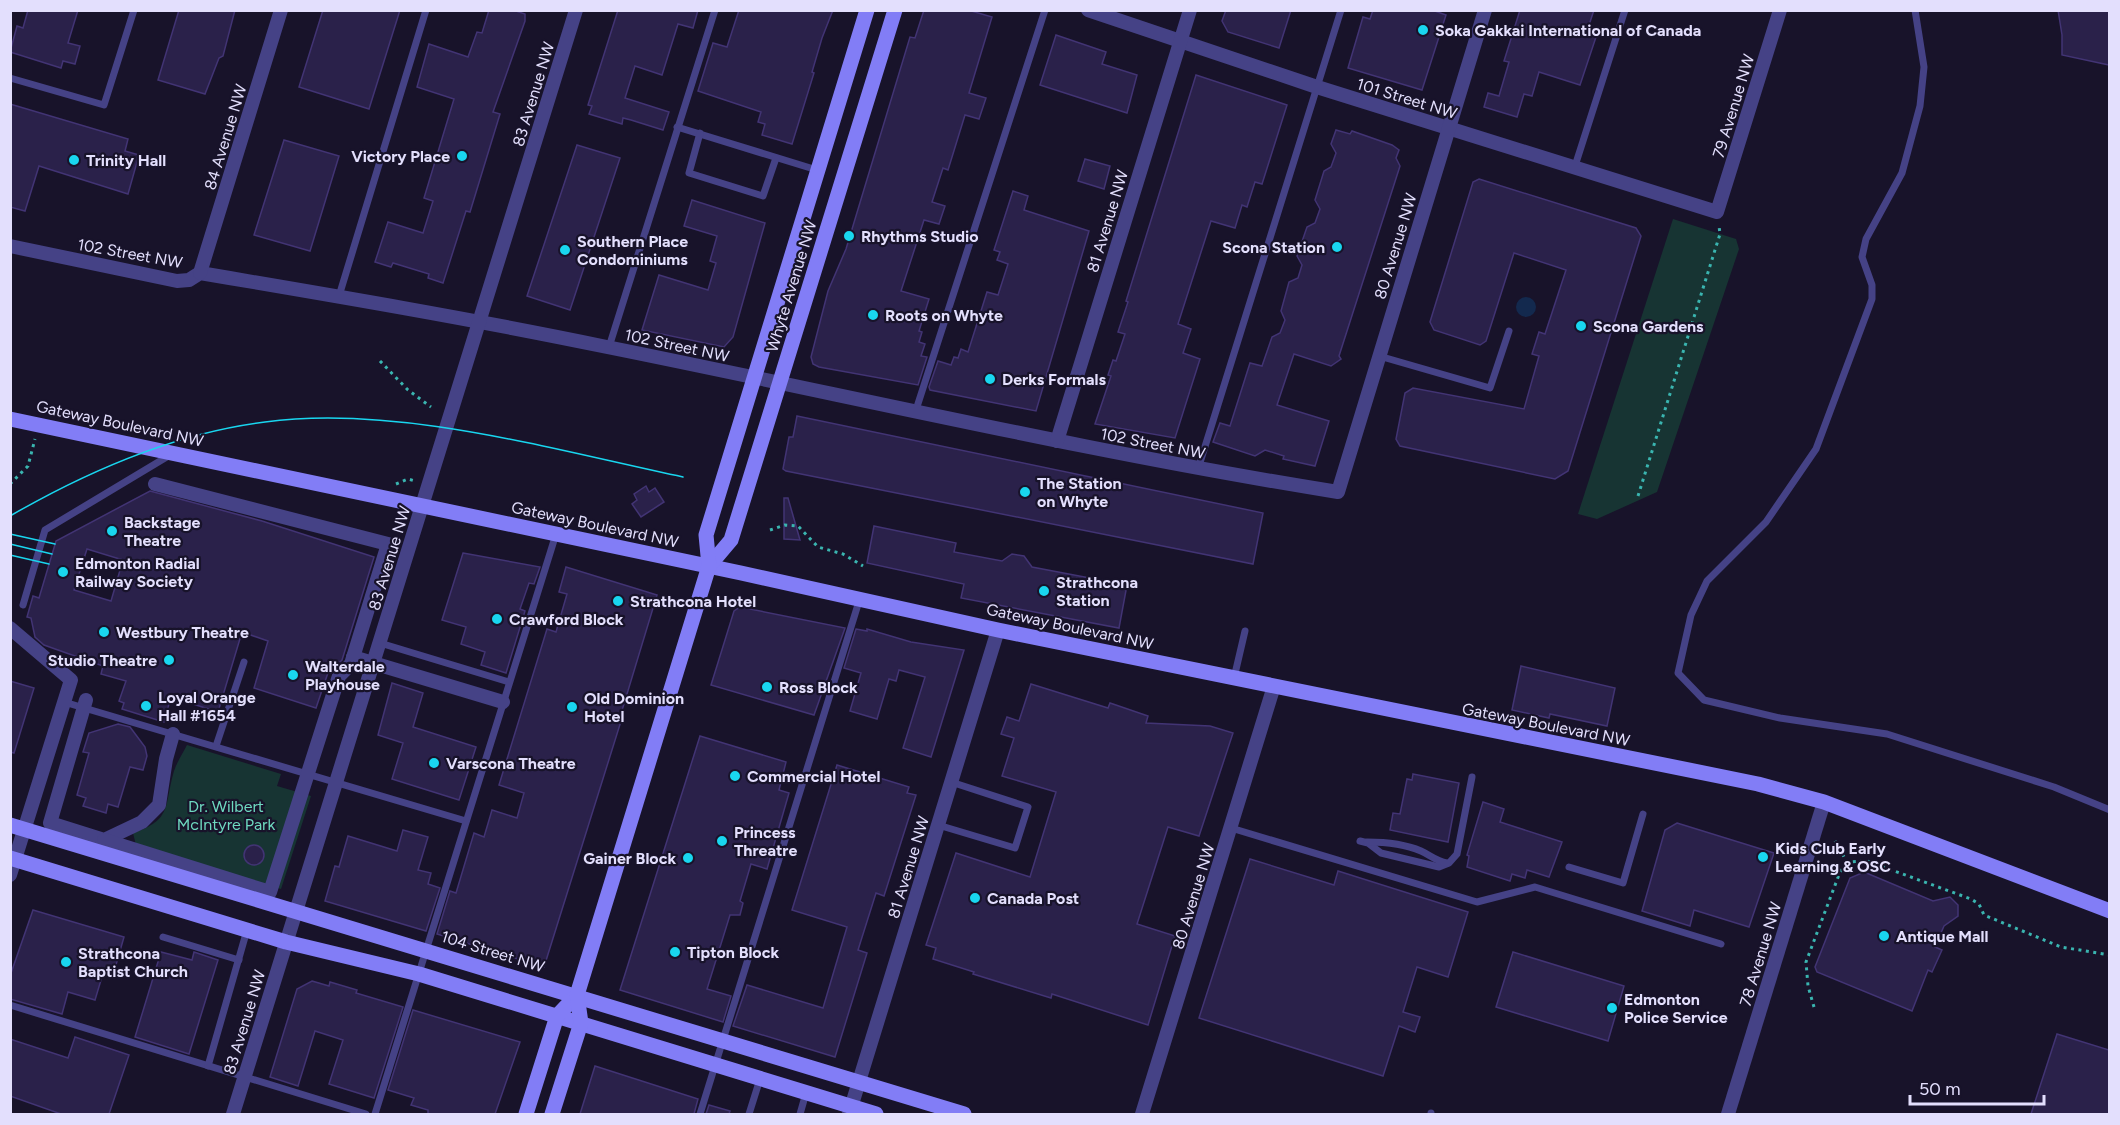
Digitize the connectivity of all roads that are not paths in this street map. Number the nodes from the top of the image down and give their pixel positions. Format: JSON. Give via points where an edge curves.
{"nodes":[{"id":1,"x":134,"y":10,"type":"edge"},
{"id":2,"x":281,"y":10,"type":"edge"},
{"id":3,"x":426,"y":10,"type":"edge"},
{"id":4,"x":576,"y":10,"type":"edge"},
{"id":5,"x":715,"y":10,"type":"edge"},
{"id":6,"x":867,"y":10,"type":"edge"},
{"id":7,"x":895,"y":10,"type":"edge"},
{"id":8,"x":1045,"y":10,"type":"edge"},
{"id":9,"x":1088,"y":10,"type":"edge"},
{"id":10,"x":1190,"y":10,"type":"edge"},
{"id":11,"x":1341,"y":10,"type":"edge"},
{"id":12,"x":1485,"y":10,"type":"edge"},
{"id":13,"x":1625,"y":10,"type":"edge"},
{"id":14,"x":1780,"y":10,"type":"edge"},
{"id":15,"x":1915,"y":10,"type":"edge"},
{"id":16,"x":1180,"y":42,"type":"junction"},
{"id":17,"x":10,"y":78,"type":"edge"},
{"id":18,"x":1317,"y":87,"type":"junction"},
{"id":19,"x":677,"y":127,"type":"junction"},
{"id":20,"x":1448,"y":128,"type":"junction"},
{"id":21,"x":700,"y":133,"type":"junction"},
{"id":22,"x":776,"y":158,"type":"junction"},
{"id":23,"x":1575,"y":166,"type":"junction"},
{"id":24,"x":817,"y":170,"type":"junction"},
{"id":25,"x":1717,"y":212,"type":"joint"},
{"id":26,"x":10,"y":246,"type":"edge"},
{"id":27,"x":201,"y":273,"type":"junction"},
{"id":28,"x":339,"y":296,"type":"junction"},
{"id":29,"x":480,"y":322,"type":"junction"},
{"id":30,"x":1509,"y":331,"type":"dead end"},
{"id":31,"x":609,"y":347,"type":"junction"},
{"id":32,"x":1379,"y":356,"type":"junction"},
{"id":33,"x":754,"y":378,"type":"junction"},
{"id":34,"x":780,"y":383,"type":"junction"},
{"id":35,"x":915,"y":413,"type":"junction"},
{"id":36,"x":10,"y":419,"type":"edge"},
{"id":37,"x":1057,"y":441,"type":"junction"},
{"id":38,"x":175,"y":453,"type":"junction"},
{"id":39,"x":1198,"y":469,"type":"junction"},
{"id":40,"x":155,"y":484,"type":"dead end"},
{"id":41,"x":1338,"y":492,"type":"joint"},
{"id":42,"x":422,"y":507,"type":"junction"},
{"id":43,"x":556,"y":534,"type":"junction"},
{"id":44,"x":709,"y":566,"type":"junction"},
{"id":45,"x":860,"y":598,"type":"junction"},
{"id":46,"x":22,"y":605,"type":"dead end"},
{"id":47,"x":10,"y":628,"type":"edge"},
{"id":48,"x":998,"y":630,"type":"junction"},
{"id":49,"x":1245,"y":631,"type":"dead end"},
{"id":50,"x":380,"y":643,"type":"junction"},
{"id":51,"x":353,"y":657,"type":"junction"},
{"id":52,"x":244,"y":662,"type":"dead end"},
{"id":53,"x":374,"y":663,"type":"junction"},
{"id":54,"x":1234,"y":679,"type":"junction"},
{"id":55,"x":509,"y":682,"type":"junction"},
{"id":56,"x":1274,"y":686,"type":"junction"},
{"id":57,"x":64,"y":702,"type":"junction"},
{"id":58,"x":503,"y":702,"type":"junction"},
{"id":59,"x":85,"y":704,"type":"junction"},
{"id":60,"x":173,"y":734,"type":"junction"},
{"id":61,"x":216,"y":746,"type":"junction"},
{"id":62,"x":308,"y":773,"type":"junction"},
{"id":63,"x":1472,"y":777,"type":"dead end"},
{"id":64,"x":337,"y":782,"type":"junction"},
{"id":65,"x":951,"y":782,"type":"junction"},
{"id":66,"x":1824,"y":802,"type":"junction"},
{"id":67,"x":2109,"y":810,"type":"edge"},
{"id":68,"x":1643,"y":814,"type":"dead end"},
{"id":69,"x":466,"y":821,"type":"junction"},
{"id":70,"x":938,"y":825,"type":"junction"},
{"id":71,"x":17,"y":827,"type":"edge"},
{"id":72,"x":1231,"y":828,"type":"junction"},
{"id":73,"x":104,"y":840,"type":"junction"},
{"id":74,"x":1449,"y":863,"type":"junction"},
{"id":75,"x":12,"y":864,"type":"edge"},
{"id":76,"x":1569,"y":867,"type":"dead end"},
{"id":77,"x":2109,"y":911,"type":"edge"},
{"id":78,"x":296,"y":912,"type":"junction"},
{"id":79,"x":248,"y":930,"type":"junction"},
{"id":80,"x":163,"y":937,"type":"dead end"},
{"id":81,"x":286,"y":942,"type":"junction"},
{"id":82,"x":1721,"y":944,"type":"dead end"},
{"id":83,"x":426,"y":950,"type":"junction"},
{"id":84,"x":238,"y":960,"type":"junction"},
{"id":85,"x":419,"y":975,"type":"junction"},
{"id":86,"x":578,"y":995,"type":"junction"},
{"id":87,"x":10,"y":1005,"type":"edge"},
{"id":88,"x":557,"y":1016,"type":"junction"},
{"id":89,"x":581,"y":1023,"type":"junction"},
{"id":90,"x":723,"y":1040,"type":"junction"},
{"id":91,"x":715,"y":1065,"type":"junction"},
{"id":92,"x":208,"y":1066,"type":"junction"},
{"id":93,"x":244,"y":1077,"type":"junction"},
{"id":94,"x":760,"y":1079,"type":"junction"},
{"id":95,"x":858,"y":1082,"type":"junction"},
{"id":96,"x":806,"y":1093,"type":"junction"},
{"id":97,"x":850,"y":1111,"type":"edge"},
{"id":98,"x":233,"y":1114,"type":"edge"},
{"id":99,"x":366,"y":1114,"type":"edge"},
{"id":100,"x":375,"y":1114,"type":"edge"},
{"id":101,"x":526,"y":1114,"type":"edge"},
{"id":102,"x":552,"y":1114,"type":"edge"},
{"id":103,"x":700,"y":1114,"type":"edge"},
{"id":104,"x":749,"y":1114,"type":"edge"},
{"id":105,"x":800,"y":1114,"type":"edge"},
{"id":106,"x":876,"y":1114,"type":"edge"},
{"id":107,"x":964,"y":1114,"type":"edge"},
{"id":108,"x":1142,"y":1114,"type":"edge"},
{"id":109,"x":1728,"y":1114,"type":"edge"}],
"edges":[{"from":1,"to":17,"type":"lane","via":[[104,105]]},
{"from":2,"to":27,"type":"street","name":"84 Avenue NW"},
{"from":3,"to":28,"type":"lane"},
{"from":4,"to":29,"type":"street","name":"83 Avenue NW"},
{"from":5,"to":19,"type":"lane"},
{"from":6,"to":24,"type":"main road","name":"Whyte Avenue NW"},
{"from":7,"to":34,"type":"main road","name":"Whyte Avenue NW"},
{"from":8,"to":35,"type":"lane"},
{"from":9,"to":16,"type":"street","name":"101 Street NW"},
{"from":10,"to":16,"type":"street","name":"81 Avenue NW"},
{"from":11,"to":18,"type":"lane"},
{"from":12,"to":20,"type":"street","name":"80 Avenue NW"},
{"from":13,"to":23,"type":"lane"},
{"from":14,"to":25,"type":"street","name":"79 Avenue NW"},
{"from":15,"to":67,"type":"lane","via":[[1924,67],[1920,106],[1902,173],[1866,239],[1862,257],[1872,285],[1872,299],[1816,449],[1766,522],[1707,581],[1691,615],[1678,673],[1704,700],[1780,718],[1887,734],[2054,788]]},
{"from":16,"to":18,"type":"street","name":"101 Street NW"},
{"from":16,"to":37,"type":"street","name":"81 Avenue NW"},
{"from":18,"to":20,"type":"street","name":"101 Street NW"},
{"from":18,"to":39,"type":"lane"},
{"from":19,"to":21,"type":"lane"},
{"from":19,"to":31,"type":"lane"},
{"from":20,"to":23,"type":"street","name":"101 Street NW"},
{"from":20,"to":32,"type":"street","name":"80 Avenue NW"},
{"from":21,"to":22,"type":"lane"},
{"from":21,"to":22,"type":"lane","via":[[689,173],[764,196]]},
{"from":22,"to":24,"type":"lane"},
{"from":23,"to":25,"type":"street","name":"101 Street NW"},
{"from":24,"to":33,"type":"main road","name":"Whyte Avenue NW"},
{"from":26,"to":27,"type":"street","name":"102 Street NW","via":[[177,281]]},
{"from":27,"to":28,"type":"street","name":"102 Street NW"},
{"from":28,"to":29,"type":"street","name":"102 Street NW"},
{"from":29,"to":31,"type":"street","name":"102 Street NW"},
{"from":29,"to":42,"type":"street","name":"83 Avenue NW"},
{"from":30,"to":32,"type":"lane","via":[[1490,388]]},
{"from":31,"to":33,"type":"street","name":"102 Street NW"},
{"from":32,"to":41,"type":"street","name":"80 Avenue NW"},
{"from":33,"to":34,"type":"street","name":"102 Street NW"},
{"from":33,"to":44,"type":"main road","name":"Whyte Avenue NW","via":[[706,535]]},
{"from":34,"to":35,"type":"street","name":"102 Street NW"},
{"from":34,"to":44,"type":"main road","name":"Whyte Avenue NW","via":[[731,540]]},
{"from":35,"to":37,"type":"street","name":"102 Street NW"},
{"from":36,"to":38,"type":"main road","name":"Gateway Boulevard NW"},
{"from":37,"to":39,"type":"street","name":"102 Street NW"},
{"from":38,"to":42,"type":"main road","name":"Gateway Boulevard NW"},
{"from":38,"to":46,"type":"lane","via":[[45,530]]},
{"from":39,"to":41,"type":"street","name":"102 Street NW"},
{"from":40,"to":51,"type":"street","via":[[388,544]]},
{"from":42,"to":43,"type":"main road","name":"Gateway Boulevard NW"},
{"from":42,"to":50,"type":"street","name":"83 Avenue NW"},
{"from":43,"to":44,"type":"main road","name":"Gateway Boulevard NW"},
{"from":43,"to":55,"type":"lane"},
{"from":44,"to":45,"type":"main road","name":"Gateway Boulevard NW"},
{"from":44,"to":86,"type":"main road","name":"Whyte Avenue NW"},
{"from":45,"to":48,"type":"main road","name":"Gateway Boulevard NW"},
{"from":45,"to":90,"type":"lane"},
{"from":47,"to":57,"type":"street","via":[[71,680]]},
{"from":48,"to":54,"type":"main road","name":"Gateway Boulevard NW"},
{"from":48,"to":65,"type":"street","name":"81 Avenue NW"},
{"from":49,"to":54,"type":"lane"},
{"from":50,"to":53,"type":"street","name":"83 Avenue NW"},
{"from":50,"to":55,"type":"lane"},
{"from":51,"to":53,"type":"street"},
{"from":51,"to":62,"type":"street","via":[[339,675]]},
{"from":52,"to":61,"type":"lane"},
{"from":53,"to":58,"type":"street"},
{"from":53,"to":64,"type":"street","name":"83 Avenue NW"},
{"from":54,"to":56,"type":"main road","name":"Gateway Boulevard NW"},
{"from":55,"to":58,"type":"lane"},
{"from":56,"to":66,"type":"main road","name":"Gateway Boulevard NW","via":[[1758,784]]},
{"from":56,"to":72,"type":"street","name":"80 Avenue NW"},
{"from":57,"to":59,"type":"lane"},
{"from":57,"to":71,"type":"street"},
{"from":58,"to":69,"type":"lane"},
{"from":59,"to":60,"type":"lane"},
{"from":59,"to":73,"type":"street","via":[[50,823]]},
{"from":60,"to":61,"type":"lane"},
{"from":60,"to":73,"type":"street","via":[[159,805],[142,822]]},
{"from":61,"to":62,"type":"lane"},
{"from":62,"to":64,"type":"lane"},
{"from":62,"to":73,"type":"street","via":[[270,892]]},
{"from":63,"to":74,"type":"lane","via":[[1457,854]]},
{"from":64,"to":69,"type":"lane"},
{"from":64,"to":78,"type":"street","name":"83 Avenue NW"},
{"from":65,"to":70,"type":"street","name":"81 Avenue NW"},
{"from":65,"to":70,"type":"lane","via":[[1028,807],[1015,848]]},
{"from":66,"to":77,"type":"main road","name":"Gateway Boulevard NW"},
{"from":66,"to":109,"type":"street","name":"78 Avenue NW"},
{"from":68,"to":76,"type":"lane","via":[[1623,883]]},
{"from":69,"to":83,"type":"lane"},
{"from":70,"to":95,"type":"street","name":"81 Avenue NW"},
{"from":71,"to":75,"type":"street"},
{"from":71,"to":78,"type":"main road","name":"104 Street NW"},
{"from":72,"to":82,"type":"lane","via":[[1477,902],[1535,887]]},
{"from":72,"to":108,"type":"street","name":"80 Avenue NW"},
{"from":74,"to":74,"type":"lane","via":[[1439,867],[1414,861],[1364,842],[1420,850]]},
{"from":75,"to":79,"type":"main road"},
{"from":78,"to":81,"type":"street","name":"83 Avenue NW"},
{"from":78,"to":83,"type":"main road","name":"104 Street NW"},
{"from":79,"to":81,"type":"main road"},
{"from":79,"to":84,"type":"lane"},
{"from":80,"to":84,"type":"lane"},
{"from":81,"to":85,"type":"main road"},
{"from":81,"to":93,"type":"street","name":"83 Avenue NW"},
{"from":83,"to":85,"type":"lane"},
{"from":83,"to":86,"type":"main road","name":"104 Street NW"},
{"from":84,"to":92,"type":"lane"},
{"from":85,"to":88,"type":"main road"},
{"from":85,"to":100,"type":"lane"},
{"from":86,"to":88,"type":"main road","name":"Whyte Avenue NW"},
{"from":86,"to":89,"type":"main road","name":"Whyte Avenue NW"},
{"from":86,"to":90,"type":"main road","name":"104 Street NW"},
{"from":87,"to":92,"type":"lane"},
{"from":88,"to":89,"type":"main road"},
{"from":88,"to":101,"type":"main road","name":"Whyte Avenue NW"},
{"from":89,"to":91,"type":"main road"},
{"from":89,"to":102,"type":"main road","name":"Whyte Avenue NW"},
{"from":90,"to":91,"type":"lane"},
{"from":90,"to":95,"type":"main road","name":"104 Street NW"},
{"from":91,"to":94,"type":"main road"},
{"from":91,"to":103,"type":"lane"},
{"from":92,"to":93,"type":"lane"},
{"from":93,"to":98,"type":"street","name":"83 Avenue NW"},
{"from":93,"to":99,"type":"lane"},
{"from":94,"to":96,"type":"main road"},
{"from":94,"to":104,"type":"lane"},
{"from":95,"to":97,"type":"street","name":"81 Avenue NW"},
{"from":95,"to":107,"type":"main road","name":"104 Street NW"},
{"from":96,"to":97,"type":"main road"},
{"from":96,"to":105,"type":"lane"},
{"from":97,"to":106,"type":"main road"}]}
